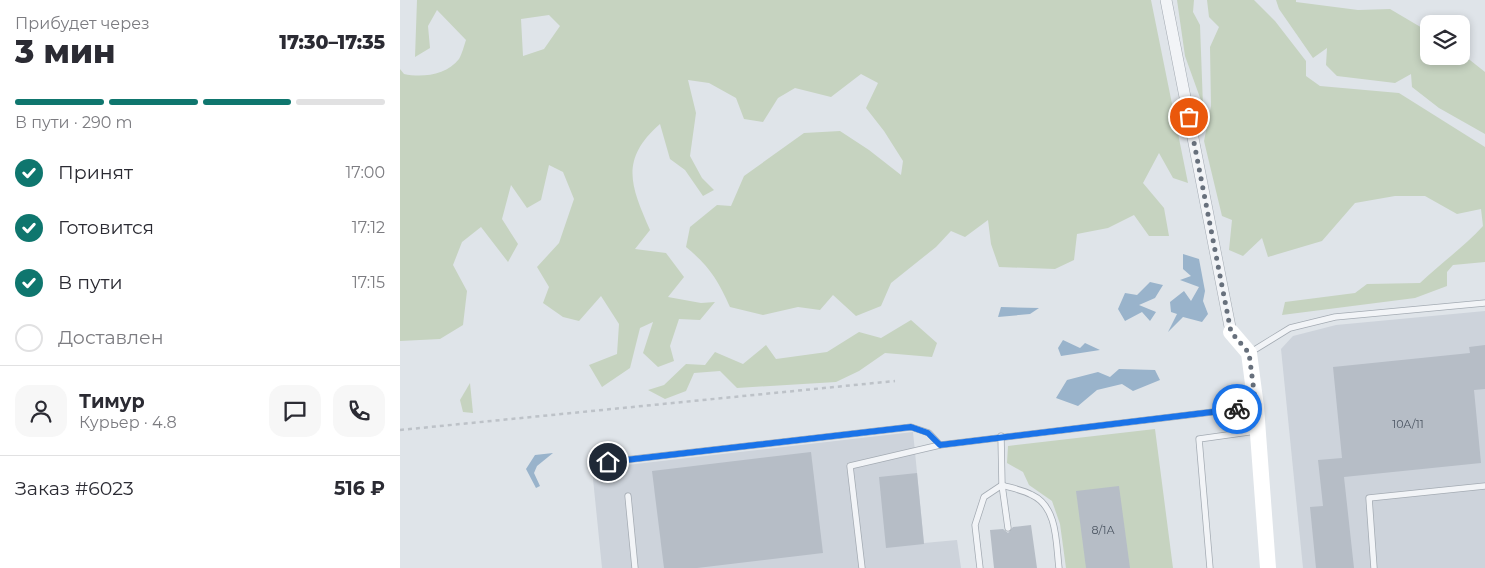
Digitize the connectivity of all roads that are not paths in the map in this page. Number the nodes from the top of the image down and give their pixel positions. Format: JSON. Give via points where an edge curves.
{"nodes":[{"id":1,"x":1166,"y":0,"type":"edge"},
{"id":2,"x":1485,"y":303,"type":"edge"},
{"id":3,"x":1231,"y":332,"type":"joint"},
{"id":4,"x":1249,"y":353,"type":"junction"},
{"id":5,"x":1256,"y":407,"type":"junction"},
{"id":6,"x":1258,"y":431,"type":"junction"},
{"id":7,"x":1001,"y":436,"type":"junction"},
{"id":8,"x":940,"y":445,"type":"junction"},
{"id":9,"x":608,"y":462,"type":"dead end"},
{"id":10,"x":1002,"y":485,"type":"junction"},
{"id":11,"x":1485,"y":486,"type":"edge"},
{"id":12,"x":628,"y":496,"type":"dead end"},
{"id":13,"x":1008,"y":528,"type":"dead end"},
{"id":14,"x":635,"y":568,"type":"edge"},
{"id":15,"x":862,"y":568,"type":"edge"},
{"id":16,"x":980,"y":568,"type":"edge"},
{"id":17,"x":1059,"y":568,"type":"edge"},
{"id":18,"x":1210,"y":568,"type":"edge"},
{"id":19,"x":1268,"y":568,"type":"edge"},
{"id":20,"x":1374,"y":568,"type":"edge"}],
"edges":[{"from":1,"to":3,"type":"street"},
{"from":2,"to":4,"type":"lane","via":[[1335,317],[1290,328]]},
{"from":3,"to":4,"type":"street"},
{"from":4,"to":5,"type":"street"},
{"from":5,"to":6,"type":"street"},
{"from":5,"to":7,"type":"lane"},
{"from":6,"to":18,"type":"lane","via":[[1199,439]]},
{"from":6,"to":19,"type":"street"},
{"from":7,"to":8,"type":"lane"},
{"from":7,"to":10,"type":"lane"},
{"from":8,"to":9,"type":"lane","via":[[928,433],[911,427]]},
{"from":8,"to":15,"type":"lane","via":[[850,466]]},
{"from":10,"to":13,"type":"lane"},
{"from":10,"to":16,"type":"lane","via":[[984,497],[975,525]]},
{"from":10,"to":17,"type":"lane","via":[[1033,495],[1046,506],[1054,524]]},
{"from":11,"to":20,"type":"lane","via":[[1369,498]]},
{"from":12,"to":14,"type":"lane"}]}
